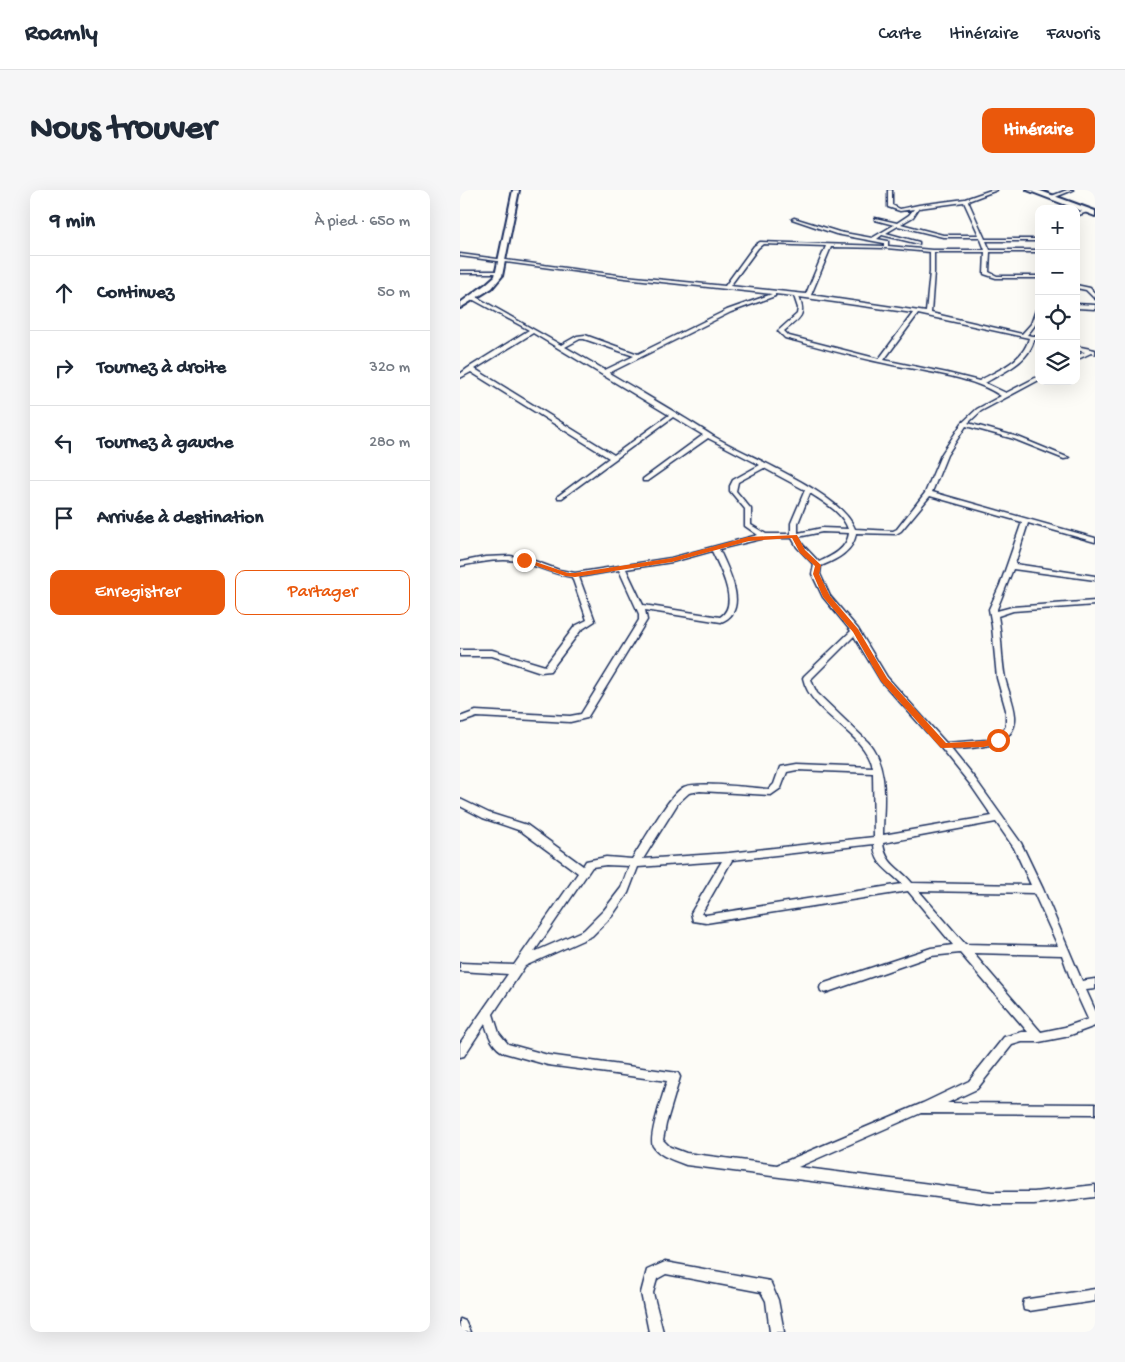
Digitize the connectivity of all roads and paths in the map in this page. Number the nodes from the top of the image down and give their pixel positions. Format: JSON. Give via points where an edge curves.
{"nodes":[{"id":1,"x":516,"y":190,"type":"edge"},
{"id":2,"x":890,"y":190,"type":"edge"},
{"id":3,"x":994,"y":190,"type":"edge"},
{"id":4,"x":1031,"y":190,"type":"edge"},
{"id":5,"x":1071,"y":190,"type":"edge"},
{"id":6,"x":1051,"y":198,"type":"junction"},
{"id":7,"x":966,"y":200,"type":"junction"},
{"id":8,"x":919,"y":206,"type":"junction"},
{"id":9,"x":1091,"y":212,"type":"edge"},
{"id":10,"x":794,"y":219,"type":"dead end"},
{"id":11,"x":878,"y":219,"type":"dead end"},
{"id":12,"x":898,"y":224,"type":"junction"},
{"id":13,"x":882,"y":234,"type":"junction"},
{"id":14,"x":982,"y":238,"type":"junction"},
{"id":15,"x":873,"y":239,"type":"junction"},
{"id":16,"x":1035,"y":240,"type":"edge"},
{"id":17,"x":917,"y":243,"type":"dead end"},
{"id":18,"x":829,"y":245,"type":"junction"},
{"id":19,"x":886,"y":247,"type":"junction"},
{"id":20,"x":932,"y":251,"type":"junction"},
{"id":21,"x":988,"y":251,"type":"junction"},
{"id":22,"x":1035,"y":251,"type":"edge"},
{"id":23,"x":460,"y":255,"type":"edge"},
{"id":24,"x":502,"y":261,"type":"junction"},
{"id":25,"x":460,"y":272,"type":"edge"},
{"id":26,"x":499,"y":272,"type":"junction"},
{"id":27,"x":1035,"y":277,"type":"edge"},
{"id":28,"x":727,"y":287,"type":"junction"},
{"id":29,"x":1080,"y":287,"type":"edge"},
{"id":30,"x":779,"y":294,"type":"junction"},
{"id":31,"x":796,"y":295,"type":"junction"},
{"id":32,"x":808,"y":296,"type":"junction"},
{"id":33,"x":1095,"y":296,"type":"edge"},
{"id":34,"x":474,"y":298,"type":"junction"},
{"id":35,"x":460,"y":306,"type":"edge"},
{"id":36,"x":1080,"y":306,"type":"edge"},
{"id":37,"x":1095,"y":307,"type":"edge"},
{"id":38,"x":917,"y":312,"type":"junction"},
{"id":39,"x":928,"y":314,"type":"junction"},
{"id":40,"x":1035,"y":321,"type":"edge"},
{"id":41,"x":532,"y":331,"type":"junction"},
{"id":42,"x":1024,"y":335,"type":"junction"},
{"id":43,"x":1032,"y":337,"type":"junction"},
{"id":44,"x":1035,"y":338,"type":"edge"},
{"id":45,"x":561,"y":347,"type":"junction"},
{"id":46,"x":1080,"y":349,"type":"edge"},
{"id":47,"x":1093,"y":352,"type":"edge"},
{"id":48,"x":640,"y":356,"type":"junction"},
{"id":49,"x":1080,"y":357,"type":"edge"},
{"id":50,"x":880,"y":361,"type":"junction"},
{"id":51,"x":470,"y":369,"type":"junction"},
{"id":52,"x":606,"y":372,"type":"junction"},
{"id":53,"x":460,"y":376,"type":"edge"},
{"id":54,"x":1035,"y":380,"type":"edge"},
{"id":55,"x":980,"y":382,"type":"junction"},
{"id":56,"x":1006,"y":396,"type":"junction"},
{"id":57,"x":674,"y":414,"type":"junction"},
{"id":58,"x":964,"y":424,"type":"junction"},
{"id":59,"x":708,"y":435,"type":"junction"},
{"id":60,"x":614,"y":458,"type":"junction"},
{"id":61,"x":1066,"y":458,"type":"dead end"},
{"id":62,"x":764,"y":466,"type":"junction"},
{"id":63,"x":645,"y":480,"type":"dead end"},
{"id":64,"x":808,"y":491,"type":"junction"},
{"id":65,"x":928,"y":493,"type":"junction"},
{"id":66,"x":560,"y":497,"type":"dead end"},
{"id":67,"x":1026,"y":520,"type":"junction"},
{"id":68,"x":852,"y":531,"type":"junction"},
{"id":69,"x":765,"y":536,"type":"junction"},
{"id":70,"x":794,"y":536,"type":"junction"},
{"id":71,"x":1093,"y":537,"type":"edge"},
{"id":72,"x":715,"y":548,"type":"junction"},
{"id":73,"x":460,"y":564,"type":"edge"},
{"id":74,"x":818,"y":565,"type":"junction"},
{"id":75,"x":1010,"y":566,"type":"junction"},
{"id":76,"x":622,"y":568,"type":"junction"},
{"id":77,"x":575,"y":575,"type":"junction"},
{"id":78,"x":1095,"y":578,"type":"edge"},
{"id":79,"x":995,"y":602,"type":"junction"},
{"id":80,"x":1095,"y":603,"type":"edge"},
{"id":81,"x":640,"y":607,"type":"junction"},
{"id":82,"x":1012,"y":609,"type":"junction"},
{"id":83,"x":994,"y":615,"type":"junction"},
{"id":84,"x":856,"y":631,"type":"junction"},
{"id":85,"x":460,"y":653,"type":"edge"},
{"id":86,"x":460,"y":720,"type":"edge"},
{"id":87,"x":944,"y":746,"type":"junction"},
{"id":88,"x":878,"y":770,"type":"junction"},
{"id":89,"x":460,"y":802,"type":"edge"},
{"id":90,"x":998,"y":818,"type":"junction"},
{"id":91,"x":878,"y":840,"type":"junction"},
{"id":92,"x":729,"y":857,"type":"junction"},
{"id":93,"x":635,"y":863,"type":"junction"},
{"id":94,"x":584,"y":872,"type":"junction"},
{"id":95,"x":910,"y":887,"type":"junction"},
{"id":96,"x":1038,"y":889,"type":"junction"},
{"id":97,"x":963,"y":948,"type":"junction"},
{"id":98,"x":1065,"y":951,"type":"junction"},
{"id":99,"x":519,"y":966,"type":"junction"},
{"id":100,"x":460,"y":967,"type":"edge"},
{"id":101,"x":1095,"y":984,"type":"edge"},
{"id":102,"x":1078,"y":986,"type":"junction"},
{"id":103,"x":825,"y":988,"type":"dead end"},
{"id":104,"x":1091,"y":1005,"type":"edge"},
{"id":105,"x":487,"y":1013,"type":"junction"},
{"id":106,"x":1095,"y":1021,"type":"edge"},
{"id":107,"x":1039,"y":1037,"type":"junction"},
{"id":108,"x":461,"y":1049,"type":"edge"},
{"id":109,"x":921,"y":1108,"type":"junction"},
{"id":110,"x":1095,"y":1109,"type":"edge"},
{"id":111,"x":777,"y":1171,"type":"junction"},
{"id":112,"x":1095,"y":1191,"type":"edge"},
{"id":113,"x":1095,"y":1295,"type":"edge"},
{"id":114,"x":1029,"y":1305,"type":"dead end"},
{"id":115,"x":460,"y":1326,"type":"edge"},
{"id":116,"x":463,"y":1332,"type":"edge"},
{"id":117,"x":656,"y":1332,"type":"edge"},
{"id":118,"x":777,"y":1332,"type":"edge"}],
"edges":[{"from":1,"to":24,"type":"main road"},
{"from":2,"to":8,"type":"street","via":[[892,208],[902,210]]},
{"from":3,"to":7,"type":"street"},
{"from":4,"to":6,"type":"highway"},
{"from":5,"to":6,"type":"street"},
{"from":6,"to":9,"type":"highway"},
{"from":7,"to":8,"type":"street"},
{"from":7,"to":14,"type":"street"},
{"from":8,"to":12,"type":"street"},
{"from":10,"to":15,"type":"street","via":[[838,233]]},
{"from":11,"to":12,"type":"street"},
{"from":12,"to":13,"type":"street"},
{"from":12,"to":14,"type":"street","via":[[943,236]]},
{"from":13,"to":15,"type":"street"},
{"from":13,"to":17,"type":"street"},
{"from":14,"to":16,"type":"street"},
{"from":14,"to":21,"type":"street"},
{"from":15,"to":19,"type":"street","via":[[886,242]]},
{"from":18,"to":19,"type":"street"},
{"from":18,"to":28,"type":"street","via":[[759,244]]},
{"from":18,"to":32,"type":"street"},
{"from":19,"to":20,"type":"street"},
{"from":20,"to":21,"type":"street"},
{"from":20,"to":39,"type":"street"},
{"from":21,"to":22,"type":"street"},
{"from":21,"to":27,"type":"street","via":[[986,273],[990,276]]},
{"from":23,"to":24,"type":"street"},
{"from":24,"to":26,"type":"main road"},
{"from":24,"to":28,"type":"street"},
{"from":25,"to":26,"type":"street"},
{"from":26,"to":34,"type":"main road"},
{"from":28,"to":30,"type":"street"},
{"from":29,"to":33,"type":"street"},
{"from":30,"to":31,"type":"street"},
{"from":30,"to":48,"type":"street","via":[[729,311]]},
{"from":31,"to":32,"type":"street"},
{"from":31,"to":50,"type":"street","via":[[802,308],[799,315],[781,331],[787,337]]},
{"from":32,"to":38,"type":"street"},
{"from":34,"to":35,"type":"main road"},
{"from":34,"to":41,"type":"street"},
{"from":36,"to":37,"type":"street"},
{"from":38,"to":39,"type":"street"},
{"from":38,"to":50,"type":"street"},
{"from":39,"to":42,"type":"street"},
{"from":40,"to":42,"type":"street"},
{"from":41,"to":45,"type":"street"},
{"from":41,"to":51,"type":"street"},
{"from":42,"to":43,"type":"street"},
{"from":43,"to":44,"type":"street"},
{"from":43,"to":55,"type":"street","via":[[1029,349],[1021,358]]},
{"from":45,"to":48,"type":"street","via":[[579,337],[586,337]]},
{"from":45,"to":52,"type":"street"},
{"from":46,"to":47,"type":"street"},
{"from":47,"to":49,"type":"street"},
{"from":48,"to":52,"type":"street"},
{"from":50,"to":55,"type":"street"},
{"from":51,"to":53,"type":"street"},
{"from":51,"to":60,"type":"street"},
{"from":52,"to":57,"type":"street"},
{"from":54,"to":56,"type":"street"},
{"from":55,"to":56,"type":"street"},
{"from":56,"to":58,"type":"street","via":[[980,410]]},
{"from":57,"to":59,"type":"street"},
{"from":57,"to":60,"type":"street"},
{"from":58,"to":61,"type":"street","via":[[1016,438]]},
{"from":58,"to":65,"type":"street","via":[[944,455]]},
{"from":59,"to":62,"type":"street"},
{"from":59,"to":63,"type":"street"},
{"from":60,"to":66,"type":"street"},
{"from":62,"to":64,"type":"street"},
{"from":62,"to":69,"type":"street","via":[[735,481],[733,491],[748,509],[748,526]]},
{"from":64,"to":68,"type":"street","via":[[837,509]]},
{"from":64,"to":70,"type":"street","via":[[793,522]]},
{"from":65,"to":67,"type":"street"},
{"from":65,"to":68,"type":"street","via":[[899,530],[884,533]]},
{"from":67,"to":71,"type":"street"},
{"from":67,"to":75,"type":"street"},
{"from":68,"to":70,"type":"street","via":[[822,530]]},
{"from":68,"to":74,"type":"street","via":[[848,546]]},
{"from":69,"to":70,"type":"street"},
{"from":69,"to":72,"type":"street"},
{"from":70,"to":74,"type":"street","via":[[802,552]]},
{"from":72,"to":76,"type":"street","via":[[672,560]]},
{"from":72,"to":81,"type":"street","via":[[732,592],[732,612],[728,618],[721,620]]},
{"from":73,"to":77,"type":"street","via":[[483,559],[524,560]]},
{"from":74,"to":84,"type":"street","via":[[816,574],[827,597]]},
{"from":75,"to":78,"type":"street"},
{"from":75,"to":79,"type":"street"},
{"from":76,"to":77,"type":"street"},
{"from":76,"to":81,"type":"street"},
{"from":77,"to":85,"type":"street","via":[[592,621],[578,628],[547,668],[540,669],[492,654]]},
{"from":79,"to":82,"type":"street"},
{"from":79,"to":83,"type":"street"},
{"from":80,"to":82,"type":"street"},
{"from":81,"to":86,"type":"street","via":[[643,620],[640,627],[584,716],[570,719],[476,714]]},
{"from":82,"to":83,"type":"street"},
{"from":83,"to":87,"type":"street","via":[[1001,678],[1012,717],[1010,725],[998,740]]},
{"from":84,"to":87,"type":"street","via":[[884,680]]},
{"from":84,"to":88,"type":"street","via":[[806,682],[815,696],[870,750]]},
{"from":87,"to":90,"type":"street"},
{"from":88,"to":91,"type":"street"},
{"from":88,"to":93,"type":"street","via":[[797,767],[783,769],[778,786],[771,792],[686,790],[675,801]]},
{"from":89,"to":94,"type":"street","via":[[486,816],[524,828]]},
{"from":90,"to":91,"type":"street"},
{"from":90,"to":96,"type":"street","via":[[1018,846]]},
{"from":91,"to":92,"type":"street"},
{"from":91,"to":95,"type":"street","via":[[884,863]]},
{"from":92,"to":93,"type":"street"},
{"from":92,"to":95,"type":"street","via":[[696,912],[697,918],[706,920]]},
{"from":93,"to":94,"type":"street","via":[[598,862],[589,864]]},
{"from":93,"to":99,"type":"street","via":[[625,890],[595,927]]},
{"from":94,"to":99,"type":"street"},
{"from":95,"to":96,"type":"street"},
{"from":95,"to":97,"type":"street"},
{"from":96,"to":98,"type":"street"},
{"from":97,"to":98,"type":"street"},
{"from":97,"to":103,"type":"street","via":[[931,952]]},
{"from":97,"to":107,"type":"street"},
{"from":98,"to":102,"type":"street"},
{"from":99,"to":100,"type":"street"},
{"from":99,"to":105,"type":"street"},
{"from":101,"to":102,"type":"street"},
{"from":102,"to":104,"type":"street"},
{"from":104,"to":106,"type":"street"},
{"from":105,"to":108,"type":"street"},
{"from":105,"to":111,"type":"street","via":[[494,1036],[505,1048],[548,1060],[674,1077],[657,1142],[666,1151],[686,1159]]},
{"from":106,"to":107,"type":"street"},
{"from":107,"to":109,"type":"street","via":[[1008,1041],[974,1086]]},
{"from":109,"to":110,"type":"street"},
{"from":109,"to":111,"type":"street"},
{"from":111,"to":112,"type":"street","via":[[992,1198],[1034,1198]]},
{"from":113,"to":114,"type":"street"},
{"from":115,"to":116,"type":"street"},
{"from":117,"to":118,"type":"street","via":[[647,1293],[652,1275],[665,1268],[766,1286],[772,1300]]}]}
